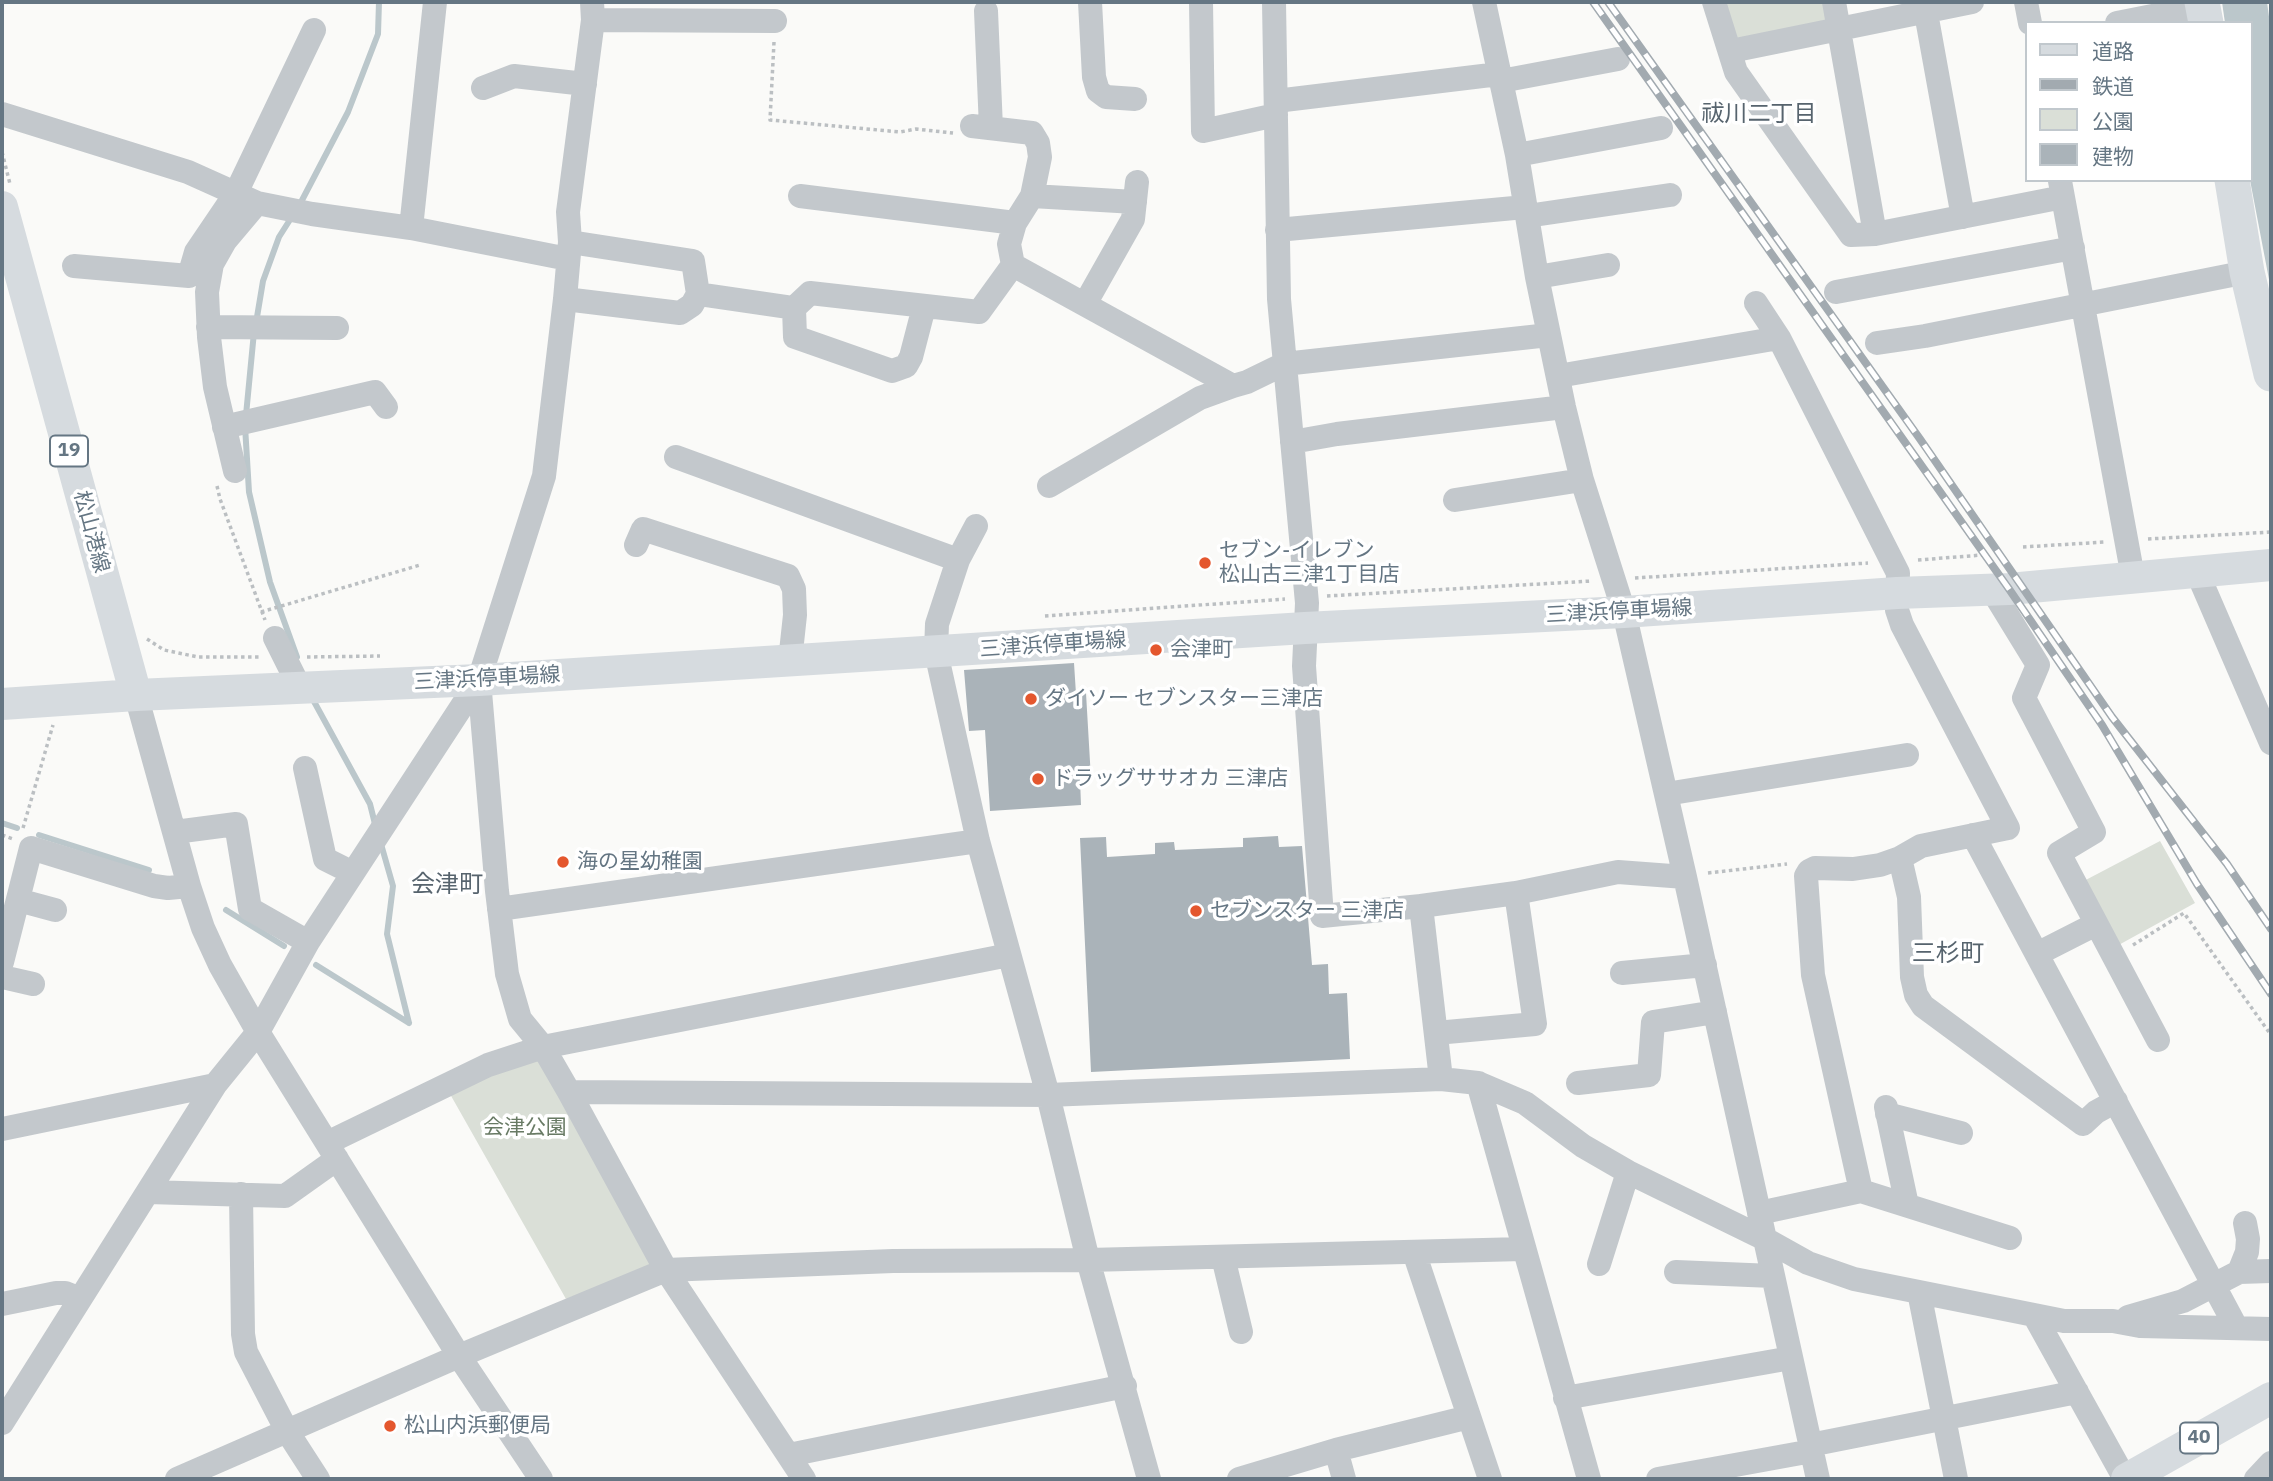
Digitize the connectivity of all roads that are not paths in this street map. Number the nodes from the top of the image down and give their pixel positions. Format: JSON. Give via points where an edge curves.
{"nodes":[{"id":1,"x":435,"y":2,"type":"edge"},
{"id":2,"x":1090,"y":2,"type":"edge"},
{"id":3,"x":1201,"y":2,"type":"edge"},
{"id":4,"x":1274,"y":2,"type":"edge"},
{"id":5,"x":1486,"y":2,"type":"edge"},
{"id":6,"x":1714,"y":2,"type":"edge"},
{"id":7,"x":1834,"y":2,"type":"edge"},
{"id":8,"x":1972,"y":2,"type":"edge"},
{"id":9,"x":2026,"y":2,"type":"edge"},
{"id":10,"x":1925,"y":6,"type":"edge"},
{"id":11,"x":2203,"y":10,"type":"edge"},
{"id":12,"x":592,"y":11,"type":"edge"},
{"id":13,"x":775,"y":21,"type":"road end"},
{"id":14,"x":2030,"y":21,"type":"edge"},
{"id":15,"x":2130,"y":21,"type":"edge"},
{"id":16,"x":980,"y":24,"type":"dead end"},
{"id":17,"x":1839,"y":29,"type":"junction"},
{"id":18,"x":314,"y":30,"type":"dead end"},
{"id":19,"x":1731,"y":51,"type":"junction"},
{"id":20,"x":1618,"y":59,"type":"dead end"},
{"id":21,"x":1500,"y":78,"type":"junction"},
{"id":22,"x":585,"y":83,"type":"junction"},
{"id":23,"x":483,"y":88,"type":"dead end"},
{"id":24,"x":1135,"y":99,"type":"dead end"},
{"id":25,"x":1276,"y":108,"type":"junction"},
{"id":26,"x":2,"y":114,"type":"edge"},
{"id":27,"x":1661,"y":128,"type":"dead end"},
{"id":28,"x":1517,"y":155,"type":"junction"},
{"id":29,"x":2232,"y":182,"type":"edge"},
{"id":30,"x":2062,"y":189,"type":"edge"},
{"id":31,"x":1670,"y":195,"type":"dead end"},
{"id":32,"x":800,"y":196,"type":"dead end"},
{"id":33,"x":1032,"y":196,"type":"junction"},
{"id":34,"x":247,"y":198,"type":"junction"},
{"id":35,"x":2,"y":207,"type":"edge"},
{"id":36,"x":1526,"y":211,"type":"junction"},
{"id":37,"x":1964,"y":217,"type":"junction"},
{"id":38,"x":1015,"y":223,"type":"junction"},
{"id":39,"x":411,"y":228,"type":"junction"},
{"id":40,"x":1278,"y":230,"type":"junction"},
{"id":41,"x":1875,"y":234,"type":"junction"},
{"id":42,"x":2073,"y":248,"type":"junction"},
{"id":43,"x":569,"y":251,"type":"junction"},
{"id":44,"x":1013,"y":265,"type":"junction"},
{"id":45,"x":1608,"y":265,"type":"dead end"},
{"id":46,"x":74,"y":266,"type":"dead end"},
{"id":47,"x":2248,"y":272,"type":"junction"},
{"id":48,"x":1537,"y":277,"type":"junction"},
{"id":49,"x":1836,"y":292,"type":"dead end"},
{"id":50,"x":698,"y":294,"type":"junction"},
{"id":51,"x":565,"y":299,"type":"junction"},
{"id":52,"x":1756,"y":303,"type":"dead end"},
{"id":53,"x":1085,"y":304,"type":"junction"},
{"id":54,"x":2083,"y":305,"type":"junction"},
{"id":55,"x":924,"y":307,"type":"junction"},
{"id":56,"x":794,"y":308,"type":"junction"},
{"id":57,"x":208,"y":327,"type":"junction"},
{"id":58,"x":337,"y":328,"type":"dead end"},
{"id":59,"x":1549,"y":335,"type":"junction"},
{"id":60,"x":1779,"y":338,"type":"junction"},
{"id":61,"x":1877,"y":343,"type":"dead end"},
{"id":62,"x":1284,"y":364,"type":"junction"},
{"id":63,"x":2271,"y":374,"type":"edge"},
{"id":64,"x":1558,"y":376,"type":"junction"},
{"id":65,"x":1233,"y":386,"type":"junction"},
{"id":66,"x":386,"y":407,"type":"dead end"},
{"id":67,"x":1564,"y":407,"type":"junction"},
{"id":68,"x":224,"y":427,"type":"junction"},
{"id":69,"x":1292,"y":442,"type":"junction"},
{"id":70,"x":676,"y":457,"type":"dead end"},
{"id":71,"x":235,"y":471,"type":"dead end"},
{"id":72,"x":1582,"y":480,"type":"junction"},
{"id":73,"x":1049,"y":486,"type":"dead end"},
{"id":74,"x":1455,"y":500,"type":"dead end"},
{"id":75,"x":976,"y":526,"type":"dead end"},
{"id":76,"x":636,"y":545,"type":"dead end"},
{"id":77,"x":958,"y":560,"type":"junction"},
{"id":78,"x":2271,"y":565,"type":"edge"},
{"id":79,"x":2197,"y":572,"type":"junction"},
{"id":80,"x":2133,"y":577,"type":"junction"},
{"id":81,"x":1992,"y":590,"type":"junction"},
{"id":82,"x":1897,"y":593,"type":"junction"},
{"id":83,"x":1624,"y":612,"type":"junction"},
{"id":84,"x":1306,"y":613,"type":"junction"},
{"id":85,"x":279,"y":648,"type":"road end"},
{"id":86,"x":936,"y":652,"type":"junction"},
{"id":87,"x":790,"y":661,"type":"junction"},
{"id":88,"x":479,"y":680,"type":"junction"},
{"id":89,"x":308,"y":688,"type":"junction"},
{"id":90,"x":136,"y":695,"type":"junction"},
{"id":91,"x":2,"y":704,"type":"edge"},
{"id":92,"x":2271,"y":743,"type":"edge"},
{"id":93,"x":1907,"y":755,"type":"dead end"},
{"id":94,"x":305,"y":768,"type":"dead end"},
{"id":95,"x":1666,"y":794,"type":"junction"},
{"id":96,"x":175,"y":832,"type":"junction"},
{"id":97,"x":1973,"y":835,"type":"junction"},
{"id":98,"x":978,"y":841,"type":"junction"},
{"id":99,"x":1900,"y":858,"type":"junction"},
{"id":100,"x":353,"y":873,"type":"junction"},
{"id":101,"x":1685,"y":877,"type":"junction"},
{"id":102,"x":189,"y":886,"type":"junction"},
{"id":103,"x":1516,"y":893,"type":"junction"},
{"id":104,"x":18,"y":900,"type":"junction"},
{"id":105,"x":1421,"y":906,"type":"junction"},
{"id":106,"x":499,"y":909,"type":"junction"},
{"id":107,"x":55,"y":910,"type":"dead end"},
{"id":108,"x":2096,"y":924,"type":"junction"},
{"id":109,"x":308,"y":942,"type":"junction"},
{"id":110,"x":2037,"y":954,"type":"junction"},
{"id":111,"x":1009,"y":956,"type":"junction"},
{"id":112,"x":2,"y":962,"type":"edge"},
{"id":113,"x":1705,"y":965,"type":"junction"},
{"id":114,"x":1622,"y":973,"type":"dead end"},
{"id":115,"x":2,"y":977,"type":"edge"},
{"id":116,"x":33,"y":984,"type":"dead end"},
{"id":117,"x":1715,"y":1012,"type":"junction"},
{"id":118,"x":258,"y":1032,"type":"junction"},
{"id":119,"x":1436,"y":1033,"type":"junction"},
{"id":120,"x":2158,"y":1041,"type":"dead end"},
{"id":121,"x":543,"y":1047,"type":"junction"},
{"id":122,"x":1441,"y":1079,"type":"junction"},
{"id":123,"x":1478,"y":1083,"type":"junction"},
{"id":124,"x":1578,"y":1083,"type":"dead end"},
{"id":125,"x":215,"y":1085,"type":"junction"},
{"id":126,"x":569,"y":1092,"type":"junction"},
{"id":127,"x":1048,"y":1095,"type":"junction"},
{"id":128,"x":2116,"y":1101,"type":"junction"},
{"id":129,"x":2,"y":1129,"type":"edge"},
{"id":130,"x":1961,"y":1133,"type":"dead end"},
{"id":131,"x":332,"y":1151,"type":"junction"},
{"id":132,"x":1628,"y":1172,"type":"junction"},
{"id":133,"x":1861,"y":1191,"type":"junction"},
{"id":134,"x":148,"y":1192,"type":"junction"},
{"id":135,"x":241,"y":1194,"type":"junction"},
{"id":136,"x":1907,"y":1205,"type":"junction"},
{"id":137,"x":1759,"y":1213,"type":"junction"},
{"id":138,"x":2245,"y":1223,"type":"dead end"},
{"id":139,"x":2010,"y":1238,"type":"dead end"},
{"id":140,"x":1765,"y":1239,"type":"junction"},
{"id":141,"x":1523,"y":1249,"type":"junction"},
{"id":142,"x":1414,"y":1252,"type":"junction"},
{"id":143,"x":1223,"y":1257,"type":"junction"},
{"id":144,"x":1088,"y":1260,"type":"junction"},
{"id":145,"x":1599,"y":1264,"type":"dead end"},
{"id":146,"x":666,"y":1270,"type":"junction"},
{"id":147,"x":2271,"y":1271,"type":"edge"},
{"id":148,"x":1676,"y":1272,"type":"dead end"},
{"id":149,"x":2239,"y":1272,"type":"junction"},
{"id":150,"x":1773,"y":1276,"type":"junction"},
{"id":151,"x":2215,"y":1286,"type":"junction"},
{"id":152,"x":1919,"y":1292,"type":"junction"},
{"id":153,"x":80,"y":1299,"type":"junction"},
{"id":154,"x":2,"y":1304,"type":"edge"},
{"id":155,"x":2034,"y":1315,"type":"junction"},
{"id":156,"x":2113,"y":1321,"type":"junction"},
{"id":157,"x":2236,"y":1327,"type":"junction"},
{"id":158,"x":2271,"y":1329,"type":"edge"},
{"id":159,"x":1241,"y":1332,"type":"dead end"},
{"id":160,"x":459,"y":1356,"type":"junction"},
{"id":161,"x":1791,"y":1358,"type":"junction"},
{"id":162,"x":1125,"y":1386,"type":"junction"},
{"id":163,"x":2077,"y":1392,"type":"junction"},
{"id":164,"x":1566,"y":1398,"type":"junction"},
{"id":165,"x":2271,"y":1398,"type":"edge"},
{"id":166,"x":1469,"y":1417,"type":"junction"},
{"id":167,"x":1944,"y":1419,"type":"junction"},
{"id":168,"x":2,"y":1423,"type":"edge"},
{"id":169,"x":287,"y":1431,"type":"junction"},
{"id":170,"x":1811,"y":1448,"type":"junction"},
{"id":171,"x":1336,"y":1450,"type":"junction"},
{"id":172,"x":789,"y":1455,"type":"junction"},
{"id":173,"x":2271,"y":1463,"type":"edge"},
{"id":174,"x":177,"y":1479,"type":"edge"},
{"id":175,"x":318,"y":1479,"type":"edge"},
{"id":176,"x":541,"y":1479,"type":"edge"},
{"id":177,"x":804,"y":1479,"type":"edge"},
{"id":178,"x":1149,"y":1479,"type":"edge"},
{"id":179,"x":1239,"y":1479,"type":"edge"},
{"id":180,"x":1344,"y":1479,"type":"edge"},
{"id":181,"x":1490,"y":1479,"type":"edge"},
{"id":182,"x":1589,"y":1479,"type":"edge"},
{"id":183,"x":1658,"y":1479,"type":"edge"},
{"id":184,"x":1818,"y":1479,"type":"edge"},
{"id":185,"x":1956,"y":1479,"type":"edge"},
{"id":186,"x":2126,"y":1479,"type":"edge"},
{"id":187,"x":2256,"y":1479,"type":"edge"}],
"edges":[{"from":1,"to":39,"type":"street"},
{"from":2,"to":24,"type":"street","via":[[1098,91],[1106,97]]},
{"from":3,"to":25,"type":"street","via":[[1203,131]]},
{"from":4,"to":25,"type":"street"},
{"from":5,"to":21,"type":"street"},
{"from":6,"to":19,"type":"street"},
{"from":7,"to":17,"type":"street"},
{"from":8,"to":10,"type":"street"},
{"from":9,"to":14,"type":"street"},
{"from":10,"to":17,"type":"street"},
{"from":10,"to":37,"type":"street"},
{"from":11,"to":15,"type":"street"},
{"from":12,"to":13,"type":"street"},
{"from":12,"to":22,"type":"street"},
{"from":16,"to":33,"type":"street","via":[[981,127],[1032,133],[1040,158]]},
{"from":17,"to":19,"type":"street"},
{"from":17,"to":41,"type":"street"},
{"from":18,"to":34,"type":"street"},
{"from":19,"to":41,"type":"street","via":[[1736,72],[1844,228],[1851,235]]},
{"from":20,"to":21,"type":"street"},
{"from":21,"to":25,"type":"street"},
{"from":21,"to":28,"type":"street"},
{"from":22,"to":23,"type":"street","via":[[514,76]]},
{"from":22,"to":43,"type":"street","via":[[568,212]]},
{"from":25,"to":40,"type":"street"},
{"from":26,"to":34,"type":"street","via":[[188,172]]},
{"from":27,"to":28,"type":"street"},
{"from":28,"to":36,"type":"street"},
{"from":29,"to":47,"type":"highway"},
{"from":30,"to":37,"type":"street"},
{"from":30,"to":42,"type":"street"},
{"from":31,"to":36,"type":"street"},
{"from":32,"to":38,"type":"street"},
{"from":33,"to":38,"type":"street"},
{"from":33,"to":53,"type":"street","via":[[1136,192],[1133,219]]},
{"from":34,"to":39,"type":"street","via":[[312,214]]},
{"from":34,"to":46,"type":"street","via":[[196,252],[189,276]]},
{"from":34,"to":57,"type":"street","via":[[212,264]]},
{"from":35,"to":90,"type":"main road","name":"松山港線","number":"19"},
{"from":36,"to":40,"type":"street"},
{"from":36,"to":48,"type":"street"},
{"from":37,"to":41,"type":"street"},
{"from":38,"to":44,"type":"street","via":[[1009,244]]},
{"from":39,"to":43,"type":"street"},
{"from":40,"to":62,"type":"street"},
{"from":42,"to":49,"type":"street"},
{"from":42,"to":54,"type":"street"},
{"from":43,"to":50,"type":"street","via":[[693,261]]},
{"from":43,"to":51,"type":"street"},
{"from":44,"to":53,"type":"street"},
{"from":44,"to":55,"type":"street","via":[[979,312]]},
{"from":45,"to":48,"type":"street"},
{"from":47,"to":54,"type":"street"},
{"from":47,"to":63,"type":"highway"},
{"from":48,"to":59,"type":"street"},
{"from":50,"to":51,"type":"street","via":[[680,313]]},
{"from":50,"to":56,"type":"street"},
{"from":51,"to":88,"type":"street","via":[[544,475]]},
{"from":52,"to":60,"type":"street"},
{"from":53,"to":65,"type":"street"},
{"from":54,"to":61,"type":"street"},
{"from":54,"to":80,"type":"street"},
{"from":55,"to":56,"type":"street","via":[[810,293]]},
{"from":55,"to":56,"type":"street","via":[[911,357],[906,366],[892,371],[795,337]]},
{"from":57,"to":58,"type":"street"},
{"from":57,"to":68,"type":"street"},
{"from":59,"to":62,"type":"street"},
{"from":59,"to":64,"type":"street"},
{"from":60,"to":64,"type":"street"},
{"from":60,"to":82,"type":"street","via":[[1898,573]]},
{"from":62,"to":65,"type":"street"},
{"from":62,"to":69,"type":"street"},
{"from":64,"to":67,"type":"street"},
{"from":65,"to":73,"type":"street","via":[[1200,398]]},
{"from":66,"to":68,"type":"street","via":[[375,392]]},
{"from":67,"to":69,"type":"street"},
{"from":67,"to":72,"type":"street"},
{"from":68,"to":71,"type":"street"},
{"from":69,"to":84,"type":"street"},
{"from":70,"to":77,"type":"street"},
{"from":72,"to":74,"type":"street"},
{"from":72,"to":83,"type":"street"},
{"from":75,"to":77,"type":"street"},
{"from":76,"to":87,"type":"street","via":[[643,529],[788,576],[796,615]]},
{"from":77,"to":86,"type":"street","via":[[935,631]]},
{"from":78,"to":79,"type":"main road","name":"三津浜停車場線"},
{"from":79,"to":80,"type":"main road","name":"三津浜停車場線"},
{"from":79,"to":92,"type":"street"},
{"from":80,"to":81,"type":"main road","name":"三津浜停車場線"},
{"from":81,"to":82,"type":"main road","name":"三津浜停車場線"},
{"from":81,"to":108,"type":"street","via":[[2038,665],[2024,698],[2094,832],[2059,853]]},
{"from":82,"to":83,"type":"main road","name":"三津浜停車場線"},
{"from":82,"to":97,"type":"street","via":[[1902,625],[2008,828]]},
{"from":83,"to":84,"type":"main road","name":"三津浜停車場線"},
{"from":83,"to":95,"type":"street"},
{"from":84,"to":86,"type":"main road","name":"三津浜停車場線"},
{"from":84,"to":105,"type":"street","via":[[1304,666],[1322,916]]},
{"from":85,"to":89,"type":"street"},
{"from":86,"to":87,"type":"main road","name":"三津浜停車場線"},
{"from":86,"to":98,"type":"street"},
{"from":87,"to":88,"type":"main road","name":"三津浜停車場線"},
{"from":88,"to":89,"type":"main road","name":"三津浜停車場線"},
{"from":88,"to":100,"type":"street"},
{"from":88,"to":106,"type":"street"},
{"from":89,"to":90,"type":"main road","name":"三津浜停車場線"},
{"from":90,"to":91,"type":"main road","name":"三津浜停車場線"},
{"from":90,"to":96,"type":"street"},
{"from":93,"to":95,"type":"street"},
{"from":94,"to":100,"type":"street","via":[[325,859]]},
{"from":95,"to":101,"type":"street"},
{"from":96,"to":102,"type":"street"},
{"from":96,"to":109,"type":"street","via":[[236,824],[250,909]]},
{"from":97,"to":99,"type":"street","via":[[1921,846]]},
{"from":97,"to":110,"type":"street"},
{"from":98,"to":106,"type":"street"},
{"from":98,"to":111,"type":"street"},
{"from":99,"to":128,"type":"street","via":[[1909,897],[1912,977],[1923,1006],[2083,1124]]},
{"from":99,"to":133,"type":"street","via":[[1853,869],[1815,868],[1806,876],[1813,975]]},
{"from":100,"to":109,"type":"street"},
{"from":101,"to":103,"type":"street","via":[[1618,872]]},
{"from":101,"to":113,"type":"street"},
{"from":102,"to":104,"type":"street","via":[[154,886],[31,848]]},
{"from":102,"to":118,"type":"street","via":[[220,965]]},
{"from":103,"to":105,"type":"street"},
{"from":103,"to":119,"type":"street","via":[[1535,1024]]},
{"from":104,"to":107,"type":"street"},
{"from":104,"to":112,"type":"street"},
{"from":105,"to":119,"type":"street"},
{"from":106,"to":121,"type":"street","via":[[507,974],[520,1018]]},
{"from":108,"to":110,"type":"street"},
{"from":108,"to":120,"type":"street"},
{"from":109,"to":118,"type":"street"},
{"from":110,"to":128,"type":"street"},
{"from":111,"to":121,"type":"street"},
{"from":111,"to":127,"type":"street"},
{"from":113,"to":114,"type":"street"},
{"from":113,"to":117,"type":"street"},
{"from":115,"to":116,"type":"street"},
{"from":117,"to":124,"type":"street","via":[[1653,1022],[1649,1075]]},
{"from":117,"to":137,"type":"street"},
{"from":118,"to":125,"type":"street"},
{"from":118,"to":131,"type":"street"},
{"from":119,"to":122,"type":"street"},
{"from":121,"to":126,"type":"street"},
{"from":121,"to":131,"type":"street","via":[[488,1065]]},
{"from":122,"to":123,"type":"street"},
{"from":122,"to":127,"type":"street"},
{"from":123,"to":132,"type":"street","via":[[1525,1103]]},
{"from":123,"to":141,"type":"street"},
{"from":125,"to":129,"type":"street"},
{"from":125,"to":134,"type":"street"},
{"from":126,"to":127,"type":"street"},
{"from":126,"to":146,"type":"street"},
{"from":127,"to":144,"type":"street"},
{"from":128,"to":151,"type":"street"},
{"from":130,"to":136,"type":"street","via":[[1886,1111]]},
{"from":131,"to":135,"type":"street","via":[[285,1196]]},
{"from":131,"to":160,"type":"street"},
{"from":132,"to":140,"type":"street"},
{"from":132,"to":145,"type":"street"},
{"from":133,"to":136,"type":"street"},
{"from":133,"to":137,"type":"street"},
{"from":134,"to":135,"type":"street"},
{"from":134,"to":153,"type":"street"},
{"from":135,"to":169,"type":"street","via":[[246,1352]]},
{"from":136,"to":139,"type":"street"},
{"from":137,"to":140,"type":"street"},
{"from":138,"to":149,"type":"street","via":[[2247,1252]]},
{"from":140,"to":150,"type":"street"},
{"from":140,"to":152,"type":"street","via":[[1808,1263],[1854,1279]]},
{"from":141,"to":142,"type":"street"},
{"from":141,"to":164,"type":"street"},
{"from":142,"to":143,"type":"street"},
{"from":142,"to":166,"type":"street"},
{"from":143,"to":144,"type":"street"},
{"from":143,"to":159,"type":"street"},
{"from":144,"to":146,"type":"street","via":[[893,1261]]},
{"from":144,"to":162,"type":"street"},
{"from":146,"to":160,"type":"street"},
{"from":146,"to":172,"type":"street"},
{"from":147,"to":149,"type":"street"},
{"from":148,"to":150,"type":"street"},
{"from":149,"to":151,"type":"street"},
{"from":150,"to":161,"type":"street"},
{"from":151,"to":156,"type":"street","via":[[2183,1301]]},
{"from":151,"to":157,"type":"street"},
{"from":152,"to":155,"type":"street"},
{"from":152,"to":167,"type":"street"},
{"from":153,"to":154,"type":"street","via":[[56,1293]]},
{"from":153,"to":168,"type":"street"},
{"from":155,"to":156,"type":"street","via":[[2064,1321]]},
{"from":155,"to":163,"type":"street"},
{"from":156,"to":157,"type":"street","via":[[2140,1326]]},
{"from":157,"to":158,"type":"street"},
{"from":160,"to":169,"type":"street"},
{"from":160,"to":176,"type":"street"},
{"from":161,"to":164,"type":"street"},
{"from":161,"to":170,"type":"street"},
{"from":162,"to":172,"type":"street"},
{"from":162,"to":178,"type":"street"},
{"from":163,"to":167,"type":"street"},
{"from":163,"to":186,"type":"street"},
{"from":164,"to":182,"type":"street"},
{"from":165,"to":186,"type":"main road","number":"40"},
{"from":166,"to":171,"type":"street"},
{"from":166,"to":181,"type":"street"},
{"from":167,"to":170,"type":"street"},
{"from":167,"to":185,"type":"street"},
{"from":169,"to":174,"type":"street"},
{"from":169,"to":175,"type":"street"},
{"from":170,"to":183,"type":"street"},
{"from":170,"to":184,"type":"street"},
{"from":171,"to":179,"type":"street"},
{"from":171,"to":180,"type":"street"},
{"from":172,"to":177,"type":"street"},
{"from":173,"to":187,"type":"street"}]}
